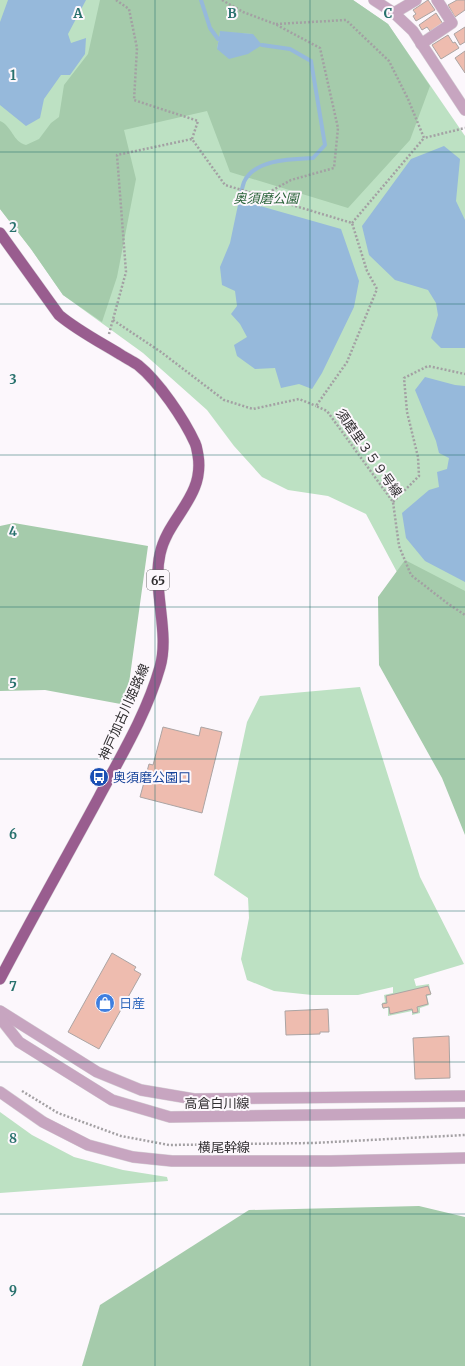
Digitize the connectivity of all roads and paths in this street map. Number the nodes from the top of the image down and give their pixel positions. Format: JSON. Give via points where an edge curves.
{"nodes":[{"id":1,"x":116,"y":0,"type":"edge"},
{"id":2,"x":222,"y":0,"type":"edge"},
{"id":3,"x":374,"y":0,"type":"edge"},
{"id":4,"x":416,"y":0,"type":"edge"},
{"id":5,"x":437,"y":0,"type":"edge"},
{"id":6,"x":394,"y":13,"type":"junction"},
{"id":7,"x":276,"y":24,"type":"junction"},
{"id":8,"x":421,"y":44,"type":"junction"},
{"id":9,"x":465,"y":110,"type":"edge"},
{"id":10,"x":465,"y":128,"type":"edge"},
{"id":11,"x":424,"y":138,"type":"junction"},
{"id":12,"x":192,"y":139,"type":"junction"},
{"id":13,"x":262,"y":196,"type":"junction"},
{"id":14,"x":352,"y":224,"type":"junction"},
{"id":15,"x":0,"y":232,"type":"edge"},
{"id":16,"x":113,"y":320,"type":"junction"},
{"id":17,"x":105,"y":345,"type":"junction"},
{"id":18,"x":465,"y":374,"type":"edge"},
{"id":19,"x":316,"y":406,"type":"junction"},
{"id":20,"x":393,"y":502,"type":"junction"},
{"id":21,"x":465,"y":615,"type":"edge"},
{"id":22,"x":0,"y":979,"type":"edge"},
{"id":23,"x":0,"y":1011,"type":"edge"},
{"id":24,"x":0,"y":1018,"type":"edge"},
{"id":25,"x":17,"y":1088,"type":"dead end"},
{"id":26,"x":0,"y":1092,"type":"edge"},
{"id":27,"x":465,"y":1096,"type":"edge"},
{"id":28,"x":465,"y":1113,"type":"edge"},
{"id":29,"x":465,"y":1135,"type":"edge"},
{"id":30,"x":465,"y":1158,"type":"edge"}],
"edges":[{"from":1,"to":12,"type":"path","via":[[129,9],[137,48],[134,100],[198,121]]},
{"from":2,"to":7,"type":"path","via":[[243,12]]},
{"from":3,"to":6,"type":"street"},
{"from":4,"to":6,"type":"street"},
{"from":5,"to":8,"type":"street","via":[[452,23]]},
{"from":6,"to":8,"type":"street","via":[[413,31]]},
{"from":7,"to":11,"type":"path","via":[[346,20],[388,61],[408,99]]},
{"from":7,"to":13,"type":"path","via":[[320,48],[338,128],[334,168],[291,180]]},
{"from":8,"to":9,"type":"street"},
{"from":10,"to":11,"type":"path"},
{"from":11,"to":14,"type":"path"},
{"from":12,"to":13,"type":"path","via":[[225,184]]},
{"from":12,"to":16,"type":"path","via":[[117,155],[126,272]]},
{"from":13,"to":14,"type":"path"},
{"from":14,"to":19,"type":"path","name":"須磨里３５９号線","via":[[377,289],[347,362]]},
{"from":15,"to":17,"type":"main road","name":"神戸加古川姫路線","number":"65","via":[[59,315]]},
{"from":16,"to":17,"type":"path"},
{"from":16,"to":19,"type":"path","via":[[161,352],[224,400],[253,409],[299,399]]},
{"from":17,"to":22,"type":"main road","name":"神戸加古川姫路線","number":"65","via":[[137,365],[156,383],[196,445],[198,480],[193,494],[168,534],[160,553],[158,571],[163,644],[161,665],[148,700],[127,745]]},
{"from":18,"to":20,"type":"path","via":[[428,366],[404,378],[407,412],[420,476]]},
{"from":19,"to":20,"type":"path","name":"須磨里３５９号線","via":[[327,411]]},
{"from":20,"to":21,"type":"path","name":"須磨里３５９号線","via":[[399,546],[411,575]]},
{"from":23,"to":27,"type":"street","name":"高倉白川線","via":[[97,1072],[141,1090],[194,1099]]},
{"from":24,"to":28,"type":"street","name":"高倉白川線","via":[[19,1042],[112,1100],[170,1117]]},
{"from":25,"to":29,"type":"path","via":[[58,1114],[120,1136],[169,1145],[313,1143]]},
{"from":26,"to":30,"type":"street","name":"横尾幹線","via":[[43,1122],[88,1145],[133,1157],[172,1162]]}]}
